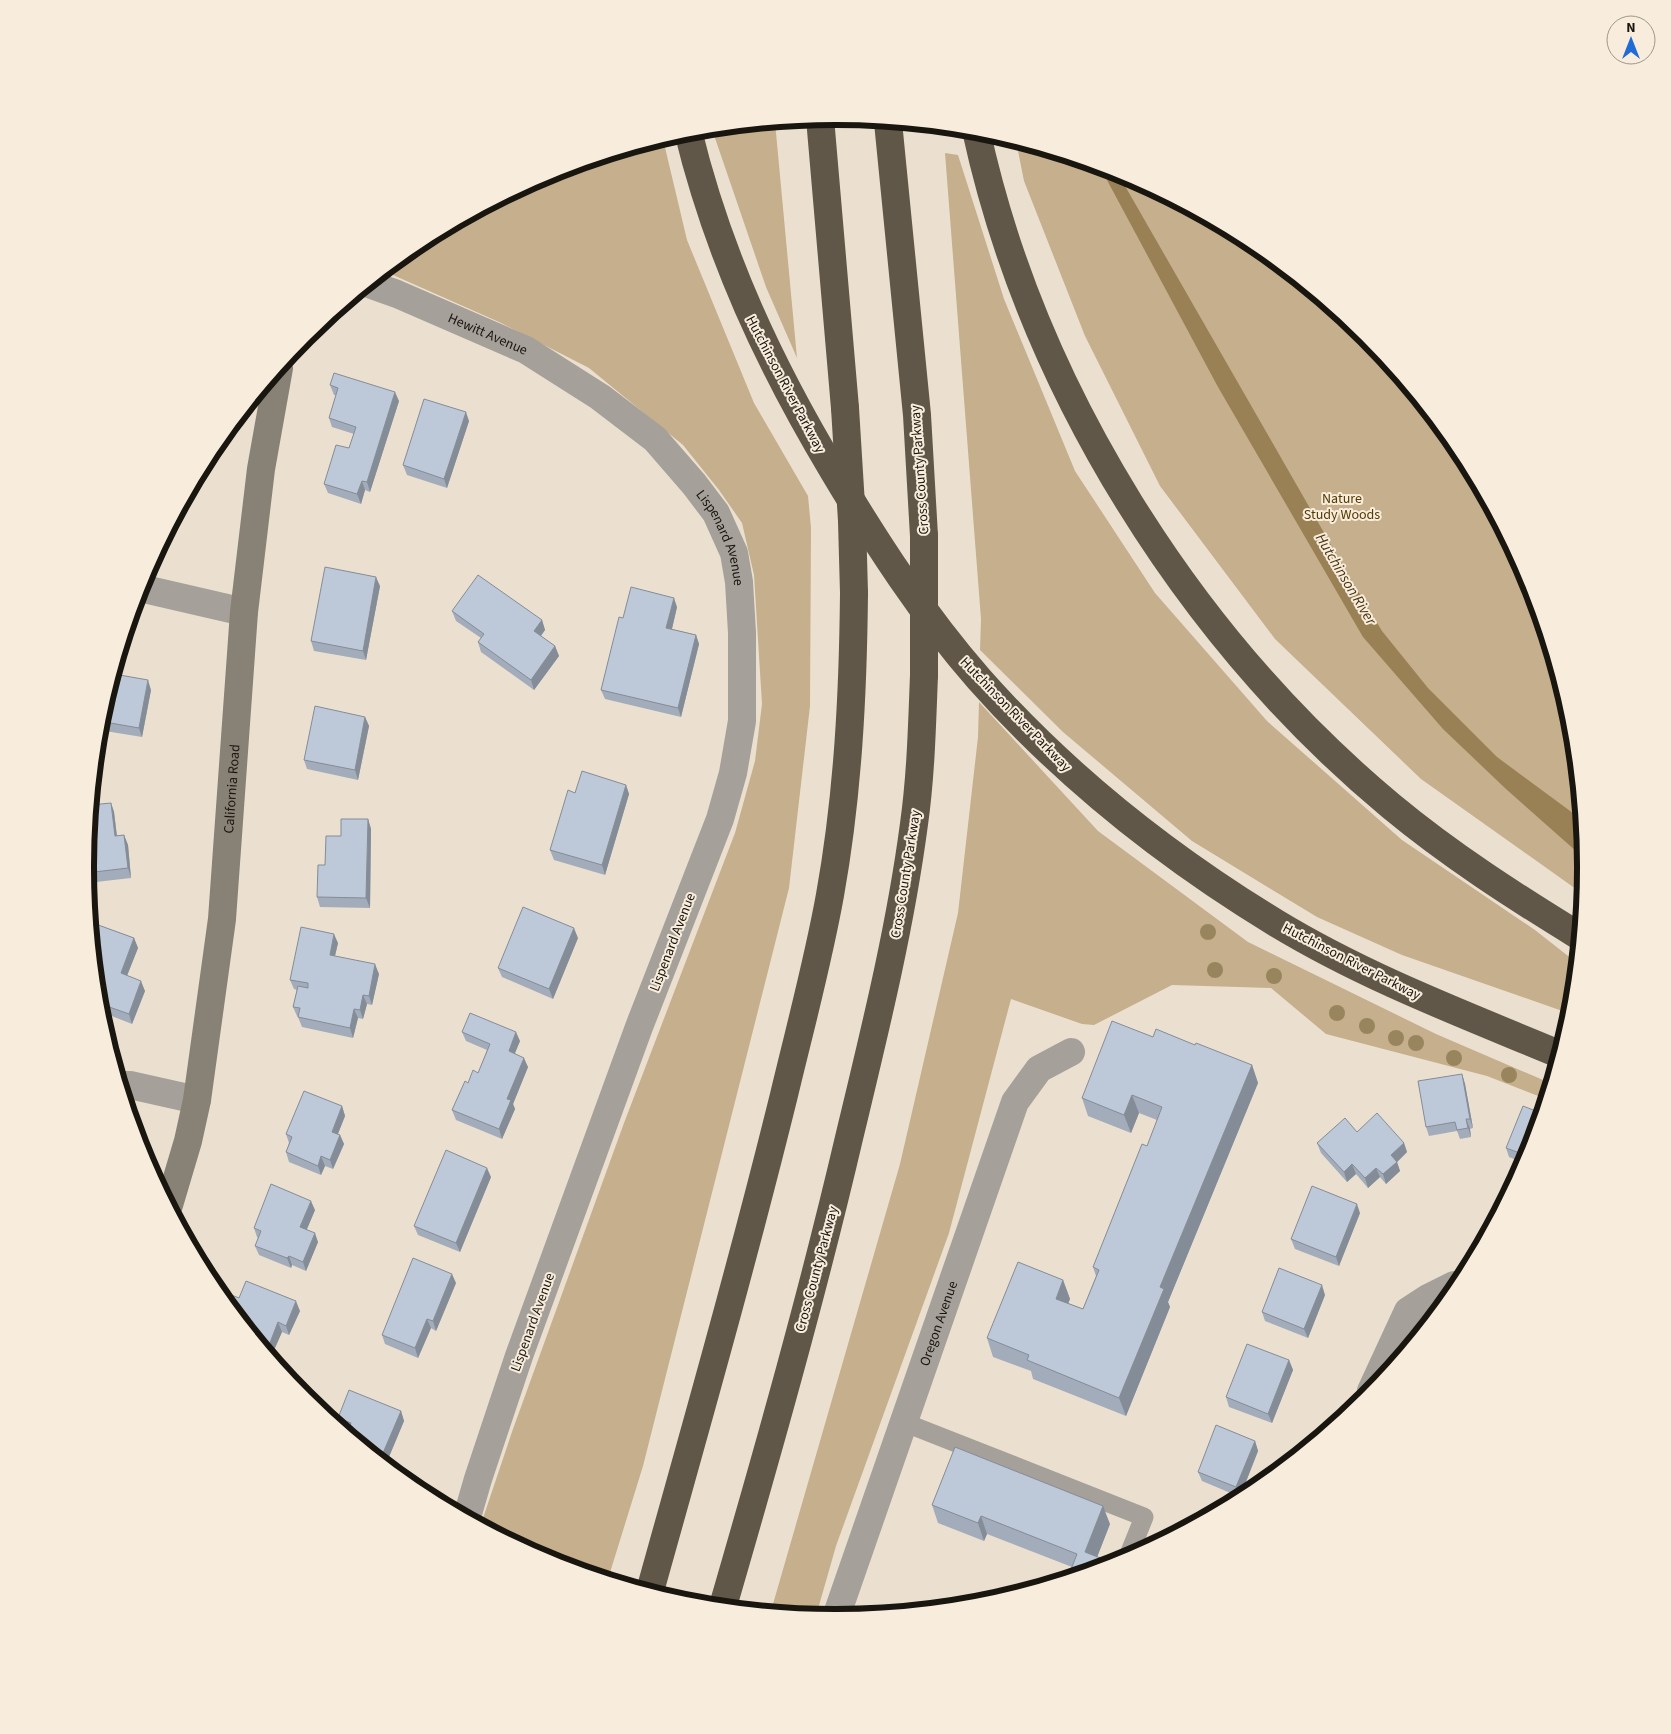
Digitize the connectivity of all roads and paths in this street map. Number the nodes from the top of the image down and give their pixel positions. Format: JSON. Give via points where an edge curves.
{"nodes":[{"id":1,"x":821,"y":126,"type":"edge"},
{"id":2,"x":889,"y":127,"type":"edge"},
{"id":3,"x":690,"y":140,"type":"edge"},
{"id":4,"x":979,"y":140,"type":"edge"},
{"id":5,"x":375,"y":286,"type":"edge"},
{"id":6,"x":276,"y":381,"type":"edge"},
{"id":7,"x":600,"y":397,"type":"joint"},
{"id":8,"x":148,"y":590,"type":"edge"},
{"id":9,"x":244,"y":612,"type":"junction"},
{"id":10,"x":1574,"y":933,"type":"edge"},
{"id":11,"x":1071,"y":1052,"type":"dead end"},
{"id":12,"x":1554,"y":1052,"type":"edge"},
{"id":13,"x":127,"y":1085,"type":"edge"},
{"id":14,"x":197,"y":1100,"type":"junction"},
{"id":15,"x":171,"y":1197,"type":"edge"},
{"id":16,"x":1444,"y":1290,"type":"edge"},
{"id":17,"x":1382,"y":1368,"type":"edge"},
{"id":18,"x":904,"y":1422,"type":"junction"},
{"id":19,"x":469,"y":1511,"type":"edge"},
{"id":20,"x":1133,"y":1546,"type":"edge"},
{"id":21,"x":652,"y":1585,"type":"edge"},
{"id":22,"x":725,"y":1600,"type":"edge"},
{"id":23,"x":839,"y":1609,"type":"edge"}],
"edges":[{"from":1,"to":21,"type":"highway","bridge":true,"via":[[852,512],[854,593],[848,764],[830,894],[817,958],[758,1199]]},
{"from":2,"to":22,"type":"highway","name":"Cross County Parkway","bridge":true,"via":[[924,536],[924,675],[914,823],[888,975],[837,1189],[796,1349]]},
{"from":3,"to":12,"type":"highway","name":"Hutchinson River Parkway","via":[[724,252],[795,407],[901,579],[1005,707],[1084,784],[1130,822],[1270,919],[1382,980]]},
{"from":4,"to":10,"type":"highway","via":[[1015,266],[1037,323],[1118,484],[1184,585],[1261,680],[1390,805],[1487,878]]},
{"from":5,"to":7,"type":"street","name":"Hewitt Avenue","via":[[526,350]]},
{"from":6,"to":9,"type":"main road","name":"California Road","via":[[261,469]]},
{"from":7,"to":19,"type":"street","name":"Lispenard Avenue","via":[[655,439],[694,484],[716,512],[734,553],[742,633],[742,721],[733,773],[720,819],[611,1102],[519,1356]]},
{"from":8,"to":9,"type":"street"},
{"from":9,"to":14,"type":"main road","name":"California Road","via":[[222,919]]},
{"from":11,"to":18,"type":"street","name":"Oregon Avenue","via":[[1039,1069],[1015,1102]]},
{"from":13,"to":14,"type":"street"},
{"from":14,"to":15,"type":"main road","name":"California Road"},
{"from":16,"to":17,"type":"street","via":[[1408,1311]]},
{"from":18,"to":20,"type":"lane","via":[[1144,1517]]},
{"from":18,"to":23,"type":"street","name":"Oregon Avenue"}]}
